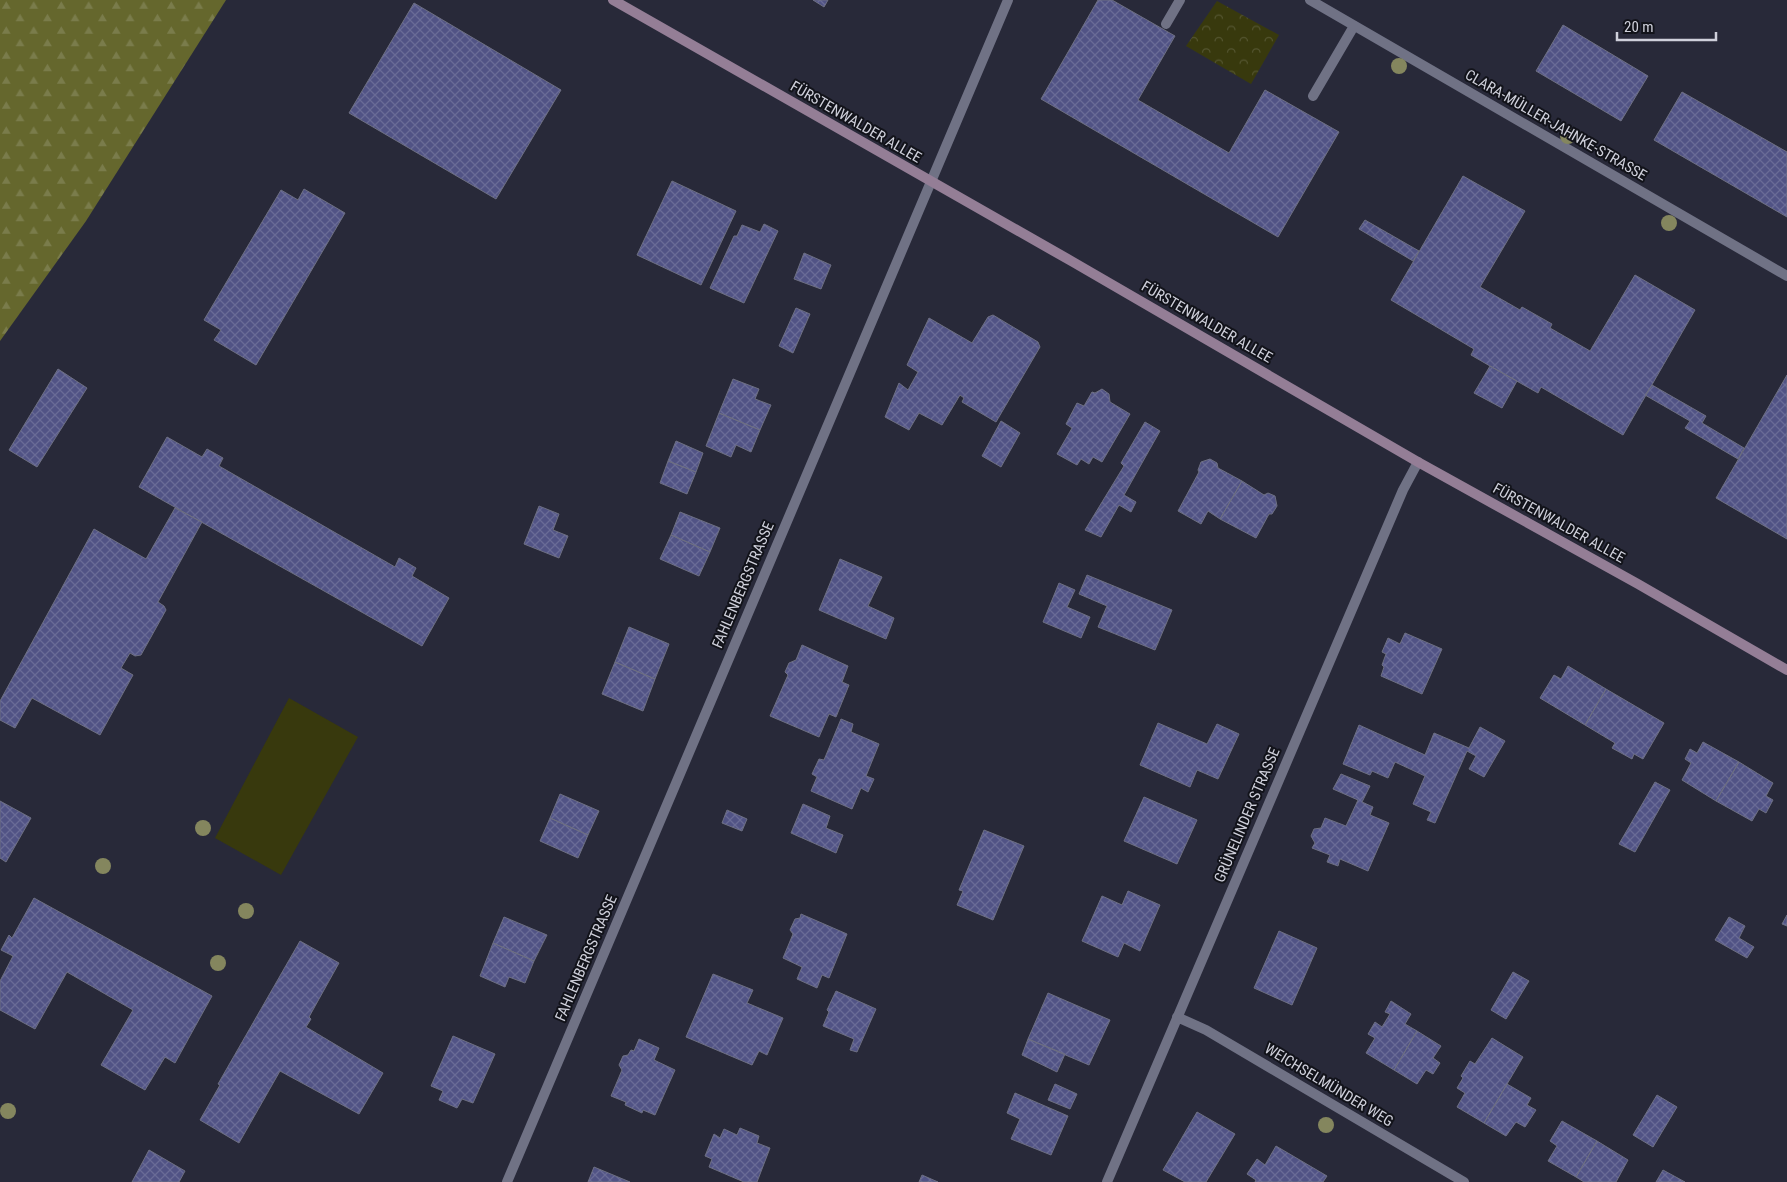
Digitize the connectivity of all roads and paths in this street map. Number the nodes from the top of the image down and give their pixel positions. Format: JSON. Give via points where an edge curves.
{"nodes":[{"id":1,"x":613,"y":0,"type":"edge"},
{"id":2,"x":1008,"y":0,"type":"edge"},
{"id":3,"x":1180,"y":0,"type":"edge"},
{"id":4,"x":1310,"y":0,"type":"edge"},
{"id":5,"x":1166,"y":24,"type":"dead end"},
{"id":6,"x":1354,"y":26,"type":"junction"},
{"id":7,"x":1313,"y":96,"type":"dead end"},
{"id":8,"x":931,"y":182,"type":"junction"},
{"id":9,"x":1787,"y":276,"type":"edge"},
{"id":10,"x":1418,"y":462,"type":"junction"},
{"id":11,"x":1787,"y":670,"type":"edge"},
{"id":12,"x":1177,"y":1017,"type":"junction"},
{"id":13,"x":507,"y":1182,"type":"edge"},
{"id":14,"x":1107,"y":1182,"type":"edge"},
{"id":15,"x":1464,"y":1182,"type":"edge"}],
"edges":[{"from":1,"to":8,"type":"main road","name":"FÜRSTENWALDER ALLEE"},
{"from":2,"to":8,"type":"street","name":"FAHLENBERGSTRASSE"},
{"from":3,"to":5,"type":"street"},
{"from":4,"to":6,"type":"street","name":"CLARA-MÜLLER-JAHNKE-STRASSE"},
{"from":6,"to":7,"type":"street"},
{"from":6,"to":9,"type":"street","name":"CLARA-MÜLLER-JAHNKE-STRASSE"},
{"from":8,"to":10,"type":"main road","name":"FÜRSTENWALDER ALLEE"},
{"from":8,"to":13,"type":"street","name":"FAHLENBERGSTRASSE"},
{"from":10,"to":11,"type":"main road","name":"FÜRSTENWALDER ALLEE"},
{"from":10,"to":12,"type":"street","name":"GRÜNELINDER STRASSE","via":[[1403,490]]},
{"from":12,"to":14,"type":"street","name":"GRÜNELINDER STRASSE"},
{"from":12,"to":15,"type":"street","name":"WEICHSELMÜNDER WEG","via":[[1206,1030]]}]}
